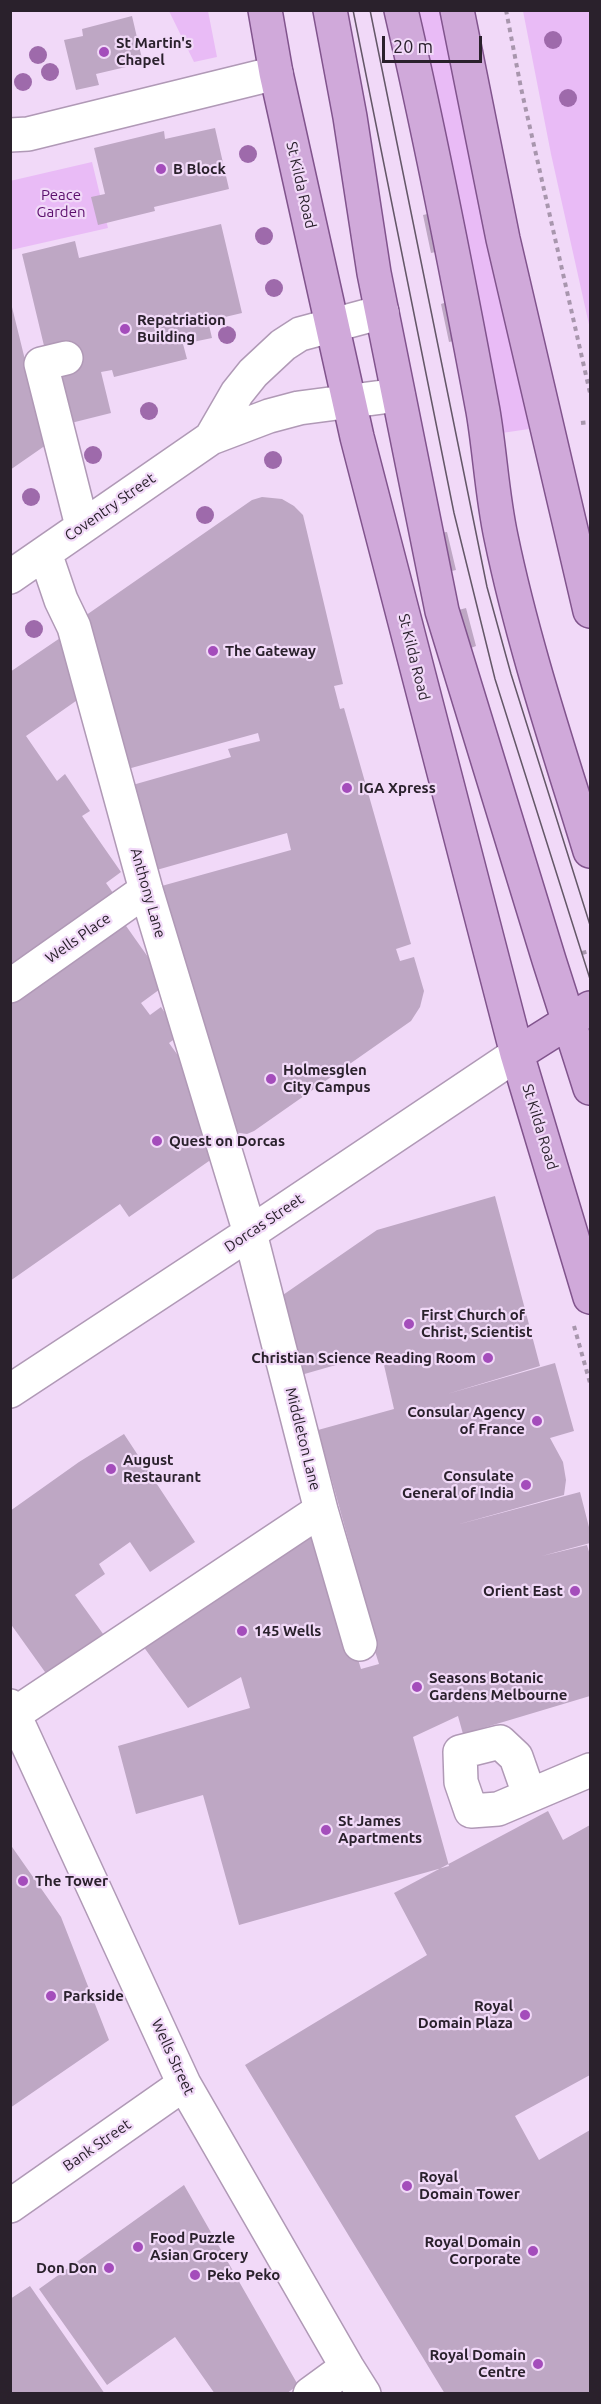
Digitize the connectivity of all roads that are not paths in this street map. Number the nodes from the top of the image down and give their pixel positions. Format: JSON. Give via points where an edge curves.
{"nodes":[{"id":1,"x":265,"y":10,"type":"edge"},
{"id":2,"x":330,"y":10,"type":"edge"},
{"id":3,"x":401,"y":10,"type":"edge"},
{"id":4,"x":457,"y":10,"type":"edge"},
{"id":5,"x":276,"y":73,"type":"junction"},
{"id":6,"x":10,"y":135,"type":"edge"},
{"id":7,"x":382,"y":312,"type":"junction"},
{"id":8,"x":332,"y":325,"type":"junction"},
{"id":9,"x":66,"y":358,"type":"dead end"},
{"id":10,"x":398,"y":395,"type":"junction"},
{"id":11,"x":348,"y":400,"type":"junction"},
{"id":12,"x":211,"y":438,"type":"junction"},
{"id":13,"x":82,"y":526,"type":"junction"},
{"id":14,"x":45,"y":553,"type":"junction"},
{"id":15,"x":10,"y":577,"type":"edge"},
{"id":16,"x":591,"y":611,"type":"edge"},
{"id":17,"x":591,"y":851,"type":"edge"},
{"id":18,"x":146,"y":890,"type":"junction"},
{"id":19,"x":10,"y":986,"type":"edge"},
{"id":20,"x":580,"y":1014,"type":"edge"},
{"id":21,"x":517,"y":1054,"type":"junction"},
{"id":22,"x":591,"y":1088,"type":"edge"},
{"id":23,"x":250,"y":1233,"type":"junction"},
{"id":24,"x":591,"y":1297,"type":"edge"},
{"id":25,"x":10,"y":1391,"type":"edge"},
{"id":26,"x":321,"y":1510,"type":"junction"},
{"id":27,"x":360,"y":1644,"type":"dead end"},
{"id":28,"x":13,"y":1709,"type":"edge"},
{"id":29,"x":591,"y":1770,"type":"edge"},
{"id":30,"x":529,"y":1794,"type":"dead end"},
{"id":31,"x":184,"y":2084,"type":"junction"},
{"id":32,"x":10,"y":2206,"type":"edge"},
{"id":33,"x":356,"y":2380,"type":"edge"},
{"id":34,"x":310,"y":2394,"type":"edge"}],
"edges":[{"from":1,"to":5,"type":"main road","name":"St Kilda Road"},
{"from":2,"to":7,"type":"main road"},
{"from":3,"to":17,"type":"main road","via":[[483,413],[500,534],[515,599]]},
{"from":4,"to":16,"type":"main road","via":[[503,239]]},
{"from":5,"to":6,"type":"street","via":[[28,134]]},
{"from":5,"to":8,"type":"main road","name":"St Kilda Road"},
{"from":7,"to":8,"type":"street","name":"Coventry Street"},
{"from":7,"to":10,"type":"main road"},
{"from":8,"to":11,"type":"main road","name":"St Kilda Road"},
{"from":8,"to":12,"type":"street","name":"Coventry Street","via":[[300,334],[253,373]]},
{"from":9,"to":13,"type":"street","via":[[41,364]]},
{"from":10,"to":11,"type":"street","name":"Coventry Street"},
{"from":10,"to":20,"type":"main road","via":[[442,611]]},
{"from":11,"to":12,"type":"street","name":"Coventry Street","via":[[269,416]]},
{"from":11,"to":21,"type":"main road","name":"St Kilda Road"},
{"from":12,"to":13,"type":"street","name":"Coventry Street"},
{"from":13,"to":14,"type":"street","name":"Coventry Street"},
{"from":14,"to":15,"type":"street","name":"Coventry Street"},
{"from":14,"to":18,"type":"street","name":"Anthony Lane","via":[[74,627]]},
{"from":18,"to":19,"type":"street","name":"Wells Place"},
{"from":18,"to":23,"type":"street","name":"Anthony Lane"},
{"from":20,"to":21,"type":"main road"},
{"from":20,"to":22,"type":"main road"},
{"from":21,"to":23,"type":"street","name":"Dorcas Street"},
{"from":21,"to":24,"type":"main road","name":"St Kilda Road"},
{"from":23,"to":25,"type":"street","name":"Dorcas Street"},
{"from":23,"to":26,"type":"street","name":"Middleton Lane"},
{"from":26,"to":27,"type":"street","name":"Middleton Lane"},
{"from":26,"to":28,"type":"street"},
{"from":28,"to":31,"type":"street","name":"Wells Street"},
{"from":29,"to":30,"type":"street"},
{"from":31,"to":32,"type":"street","name":"Bank Street"},
{"from":31,"to":33,"type":"street","name":"Wells Street"},
{"from":33,"to":34,"type":"street"}]}
